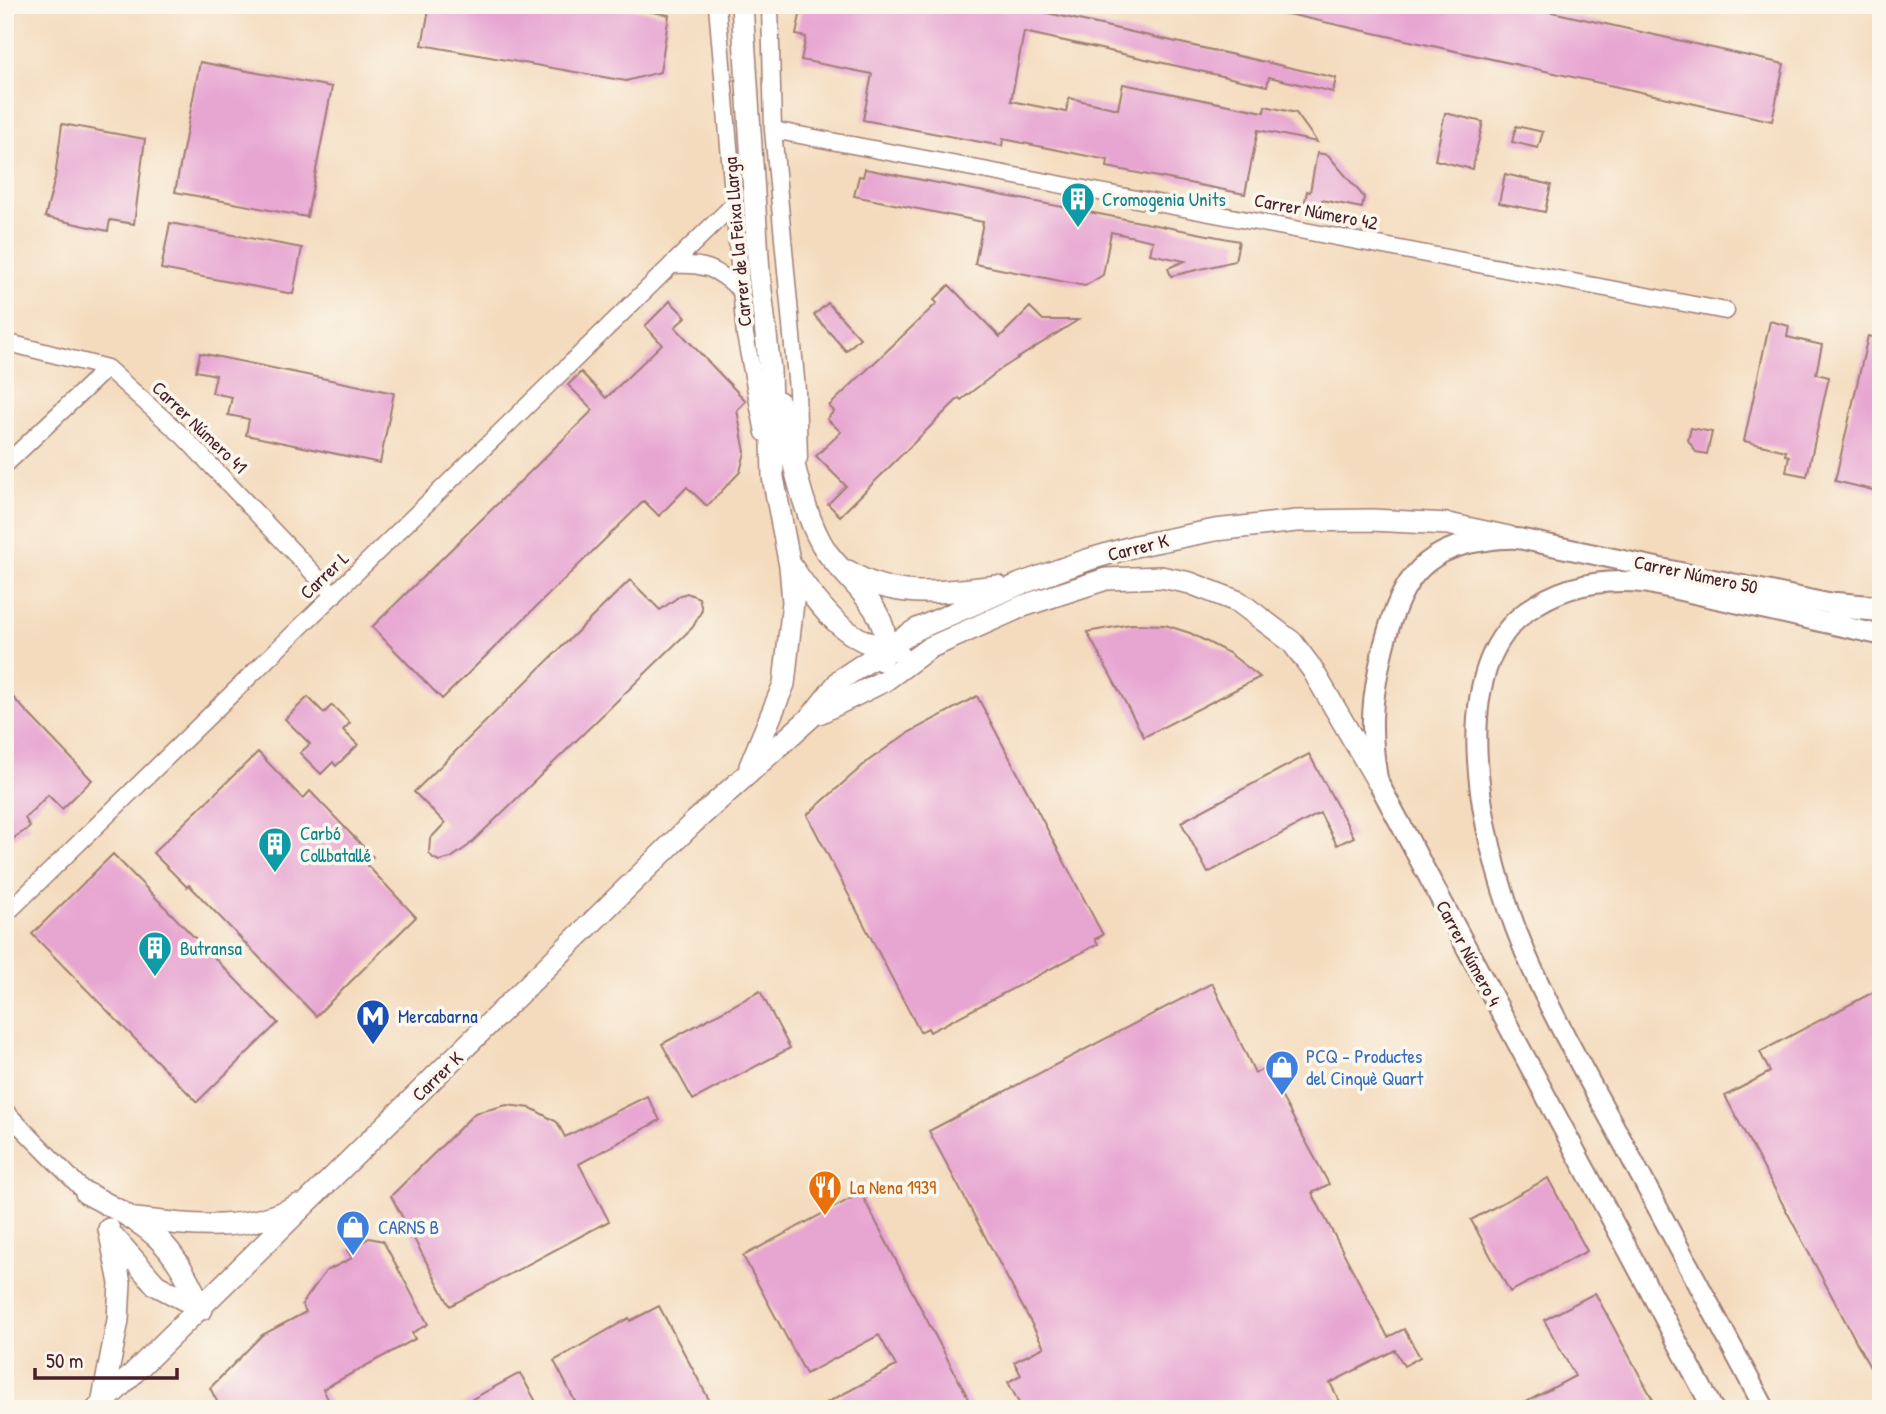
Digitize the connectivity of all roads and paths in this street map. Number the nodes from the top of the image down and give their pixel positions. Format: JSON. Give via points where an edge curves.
{"nodes":[{"id":1,"x":717,"y":5,"type":"edge"},
{"id":2,"x":742,"y":5,"type":"edge"},
{"id":3,"x":761,"y":5,"type":"edge"},
{"id":4,"x":770,"y":5,"type":"edge"},
{"id":5,"x":773,"y":130,"type":"junction"},
{"id":6,"x":734,"y":204,"type":"junction"},
{"id":7,"x":671,"y":265,"type":"junction"},
{"id":8,"x":741,"y":291,"type":"junction"},
{"id":9,"x":1726,"y":311,"type":"dead end"},
{"id":10,"x":5,"y":342,"type":"edge"},
{"id":11,"x":107,"y":368,"type":"junction"},
{"id":12,"x":770,"y":370,"type":"junction"},
{"id":13,"x":5,"y":465,"type":"edge"},
{"id":14,"x":799,"y":475,"type":"junction"},
{"id":15,"x":773,"y":477,"type":"junction"},
{"id":16,"x":1509,"y":537,"type":"junction"},
{"id":17,"x":831,"y":557,"type":"junction"},
{"id":18,"x":790,"y":566,"type":"junction"},
{"id":19,"x":1020,"y":584,"type":"junction"},
{"id":20,"x":334,"y":595,"type":"junction"},
{"id":21,"x":1836,"y":605,"type":"junction"},
{"id":22,"x":1881,"y":609,"type":"edge"},
{"id":23,"x":1881,"y":616,"type":"edge"},
{"id":24,"x":1881,"y":635,"type":"edge"},
{"id":25,"x":929,"y":648,"type":"junction"},
{"id":26,"x":886,"y":649,"type":"junction"},
{"id":27,"x":852,"y":696,"type":"junction"},
{"id":28,"x":811,"y":717,"type":"junction"},
{"id":29,"x":748,"y":771,"type":"junction"},
{"id":30,"x":1378,"y":782,"type":"junction"},
{"id":31,"x":5,"y":915,"type":"edge"},
{"id":32,"x":5,"y":1111,"type":"edge"},
{"id":33,"x":86,"y":1193,"type":"junction"},
{"id":34,"x":314,"y":1196,"type":"junction"},
{"id":35,"x":137,"y":1219,"type":"junction"},
{"id":36,"x":109,"y":1229,"type":"junction"},
{"id":37,"x":202,"y":1309,"type":"junction"},
{"id":38,"x":100,"y":1406,"type":"edge"},
{"id":39,"x":1713,"y":1409,"type":"edge"},
{"id":40,"x":1765,"y":1409,"type":"edge"}],
"edges":[{"from":1,"to":6,"type":"street","name":"Carrer de la Feixa Llarga"},
{"from":2,"to":12,"type":"main road","name":"Carrer de la Feixa Llarga","via":[[759,273]]},
{"from":3,"to":5,"type":"street","name":"Carrer de la Feixa Llarga","via":[[765,104]]},
{"from":4,"to":5,"type":"street","name":"Carrer de la Feixa Llarga"},
{"from":5,"to":9,"type":"street","name":"Carrer Número 42"},
{"from":5,"to":14,"type":"street","name":"Carrer de la Feixa Llarga","via":[[797,390]]},
{"from":6,"to":7,"type":"street","name":"Carrer L"},
{"from":6,"to":8,"type":"street","name":"Carrer de la Feixa Llarga"},
{"from":7,"to":8,"type":"street","via":[[693,264],[720,271]]},
{"from":7,"to":20,"type":"street","name":"Carrer L"},
{"from":8,"to":15,"type":"street","name":"Carrer de la Feixa Llarga","via":[[745,335]]},
{"from":10,"to":11,"type":"street","name":"Carrer Número 41"},
{"from":11,"to":13,"type":"street"},
{"from":11,"to":20,"type":"street","name":"Carrer Número 41","via":[[184,437]]},
{"from":12,"to":14,"type":"main road","name":"Carrer de la Feixa Llarga"},
{"from":12,"to":15,"type":"main road","name":"Carrer de la Feixa Llarga"},
{"from":14,"to":17,"type":"main road","name":"Carrer de la Feixa Llarga","via":[[811,521]]},
{"from":15,"to":18,"type":"main road","name":"Carrer de la Feixa Llarga"},
{"from":16,"to":19,"type":"main road","name":"Carrer K","via":[[1448,524],[1372,520],[1257,524],[1135,546]]},
{"from":16,"to":21,"type":"street","name":"Carrer Número 50"},
{"from":16,"to":30,"type":"street","name":"Carrer Número 4","via":[[1463,543],[1431,558],[1398,599],[1370,717]]},
{"from":17,"to":19,"type":"main road","name":"Carrer de la Feixa Llarga","via":[[864,581],[891,590],[930,593]]},
{"from":17,"to":26,"type":"main road","name":"Carrer de la Feixa Llarga","via":[[872,605]]},
{"from":18,"to":26,"type":"main road","name":"Carrer de la Feixa Llarga","via":[[842,629]]},
{"from":18,"to":29,"type":"main road","name":"Carrer de la Feixa Llarga","via":[[791,639],[783,684]]},
{"from":19,"to":26,"type":"main road","name":"Carrer K","via":[[950,613]]},
{"from":20,"to":31,"type":"street","name":"Carrer L"},
{"from":21,"to":22,"type":"highway"},
{"from":21,"to":23,"type":"street","name":"Carrer Número 50"},
{"from":24,"to":40,"type":"street","name":"Carrer Número 50","via":[[1636,582],[1593,583],[1554,595],[1518,618],[1492,653],[1481,690],[1479,784],[1506,898],[1546,997]]},
{"from":25,"to":26,"type":"main road","name":"Carrer de la Feixa Llarga"},
{"from":25,"to":27,"type":"main road","name":"Carrer K","via":[[884,681]]},
{"from":25,"to":30,"type":"main road","name":"Carrer K","via":[[1023,606],[1106,579],[1161,577],[1190,583],[1239,602],[1292,642]]},
{"from":26,"to":27,"type":"main road"},
{"from":26,"to":28,"type":"main road","name":"Carrer K","via":[[841,678]]},
{"from":27,"to":28,"type":"main road","name":"Carrer K"},
{"from":28,"to":29,"type":"main road","name":"Carrer K"},
{"from":29,"to":34,"type":"main road","name":"Carrer K"},
{"from":30,"to":39,"type":"street","name":"Carrer Número 4"},
{"from":32,"to":33,"type":"street"},
{"from":33,"to":35,"type":"main road"},
{"from":33,"to":36,"type":"main road"},
{"from":34,"to":35,"type":"main road","via":[[266,1220],[225,1226]]},
{"from":34,"to":37,"type":"main road","name":"Carrer K"},
{"from":35,"to":37,"type":"main road","via":[[168,1246]]},
{"from":36,"to":37,"type":"main road","via":[[156,1285]]},
{"from":36,"to":38,"type":"main road","via":[[120,1283],[118,1320]]},
{"from":37,"to":38,"type":"main road","name":"Carrer K"}]}
